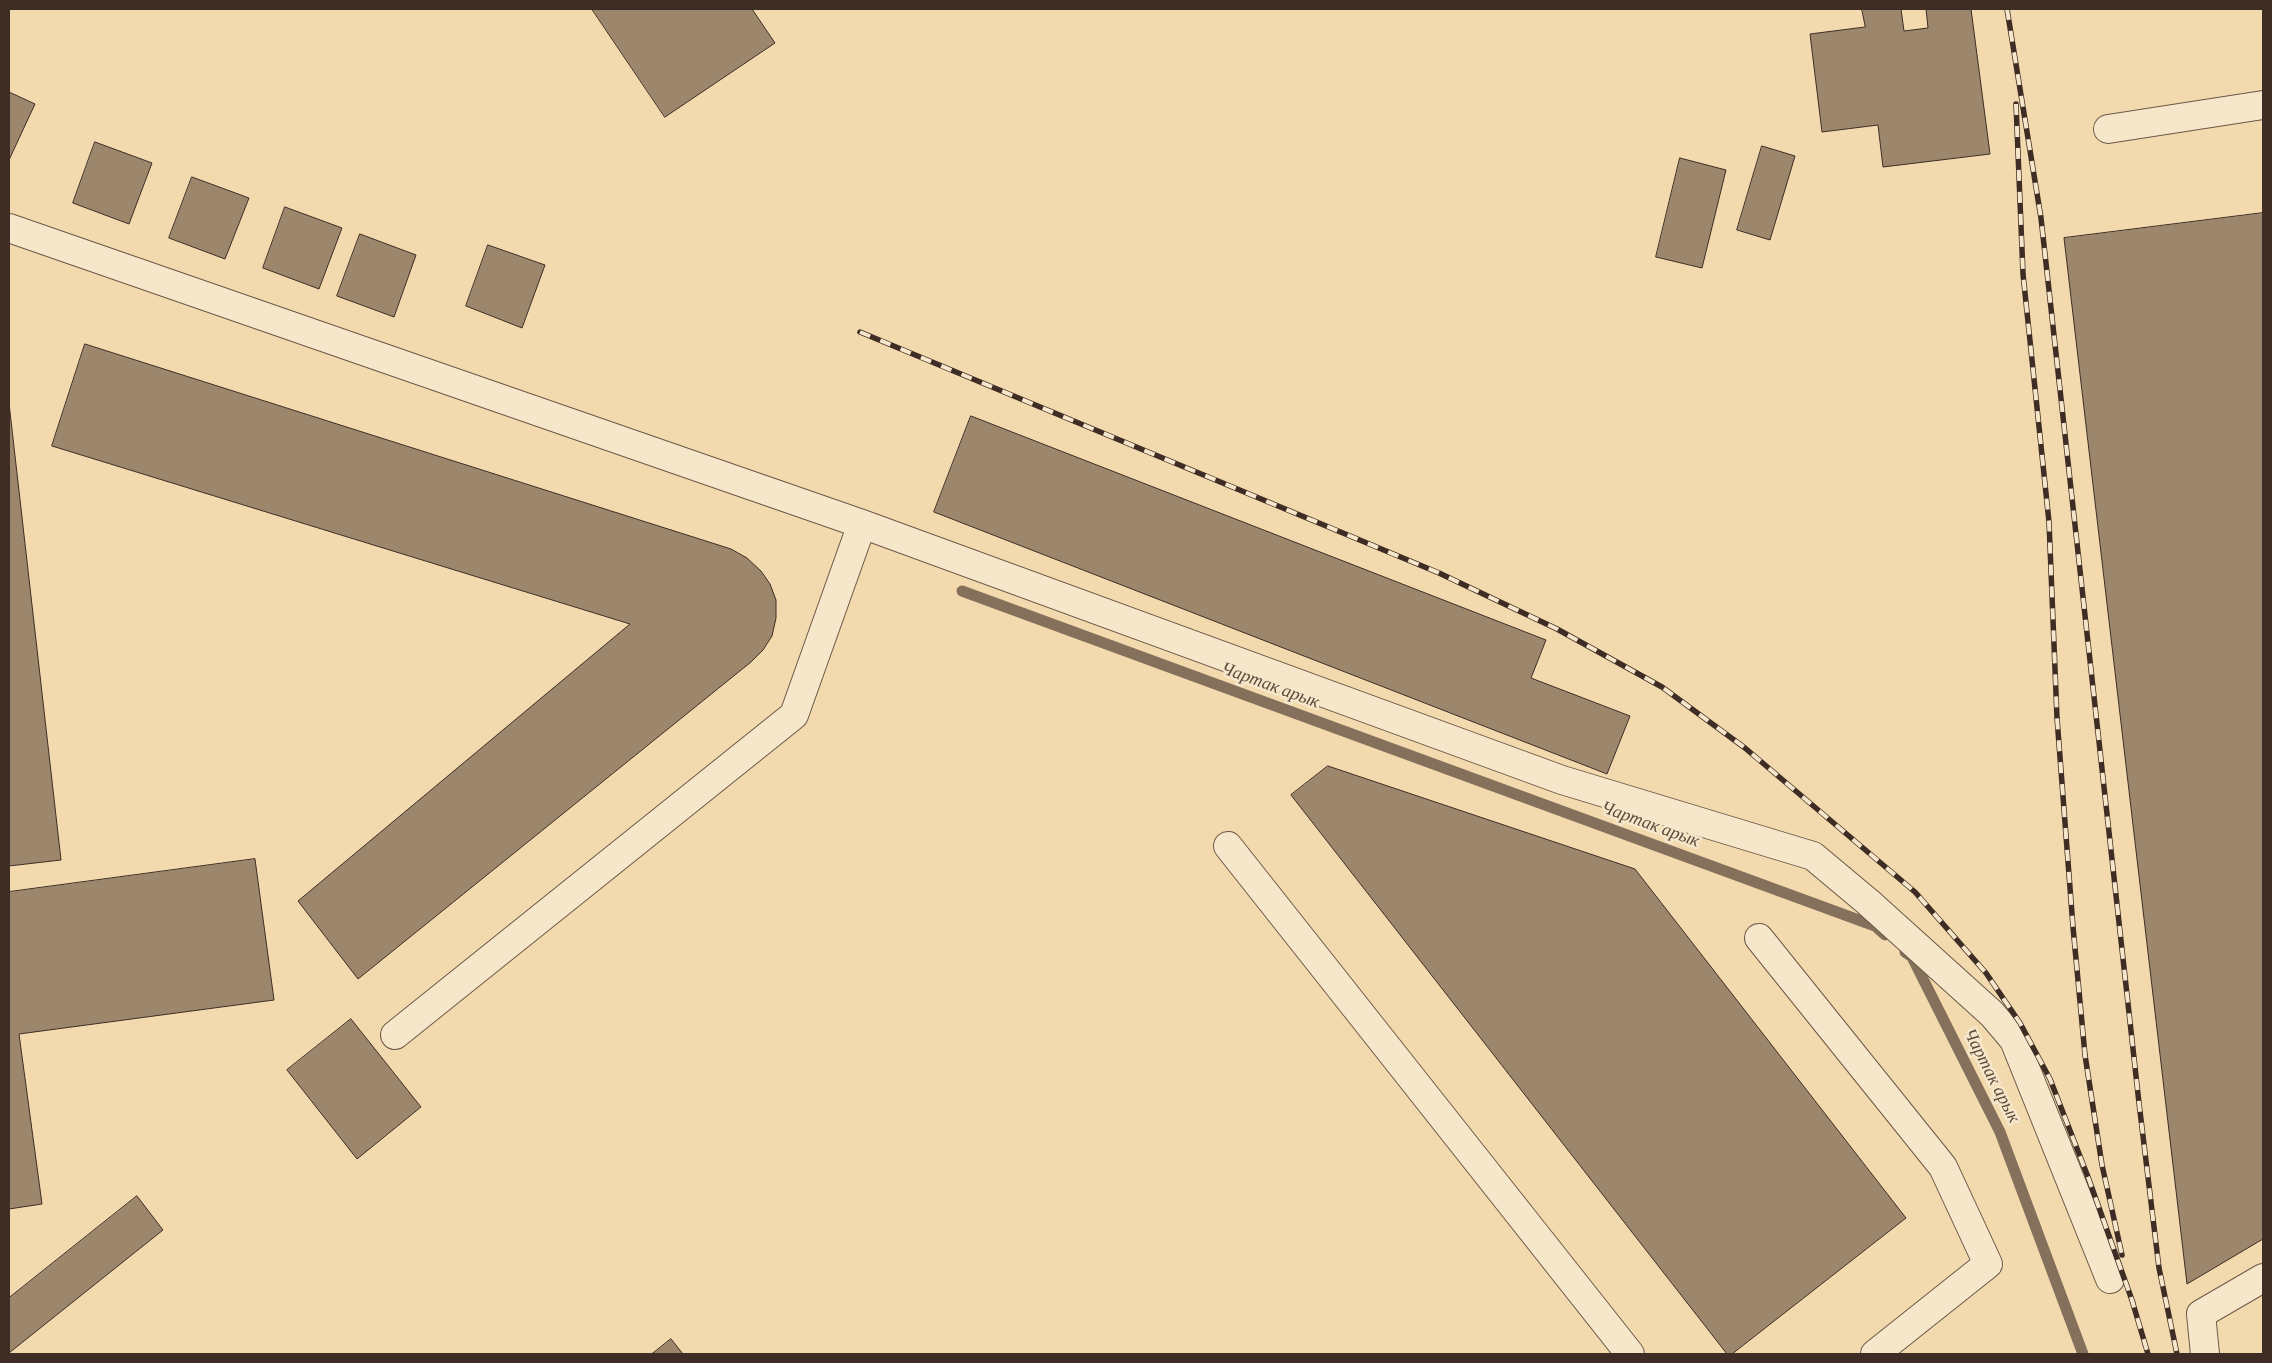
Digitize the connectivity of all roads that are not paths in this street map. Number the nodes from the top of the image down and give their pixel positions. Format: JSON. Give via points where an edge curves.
{"nodes":[{"id":1,"x":2263,"y":104,"type":"edge"},
{"id":2,"x":2108,"y":130,"type":"dead end"},
{"id":3,"x":9,"y":228,"type":"edge"},
{"id":4,"x":862,"y":524,"type":"junction"},
{"id":5,"x":1228,"y":846,"type":"dead end"},
{"id":6,"x":1759,"y":938,"type":"dead end"},
{"id":7,"x":395,"y":1035,"type":"dead end"},
{"id":8,"x":2263,"y":1278,"type":"edge"},
{"id":9,"x":2110,"y":1279,"type":"dead end"},
{"id":10,"x":1630,"y":1354,"type":"edge"},
{"id":11,"x":1875,"y":1354,"type":"edge"},
{"id":12,"x":2205,"y":1354,"type":"edge"}],
"edges":[{"from":1,"to":2,"type":"lane"},
{"from":3,"to":4,"type":"lane"},
{"from":4,"to":7,"type":"lane","via":[[794,715]]},
{"from":4,"to":9,"type":"lane","via":[[1562,780],[1813,856],[1992,1014],[2014,1040]]},
{"from":5,"to":10,"type":"lane"},
{"from":6,"to":11,"type":"lane","via":[[1943,1167],[1988,1264]]},
{"from":8,"to":12,"type":"lane","via":[[2201,1314]]}]}
